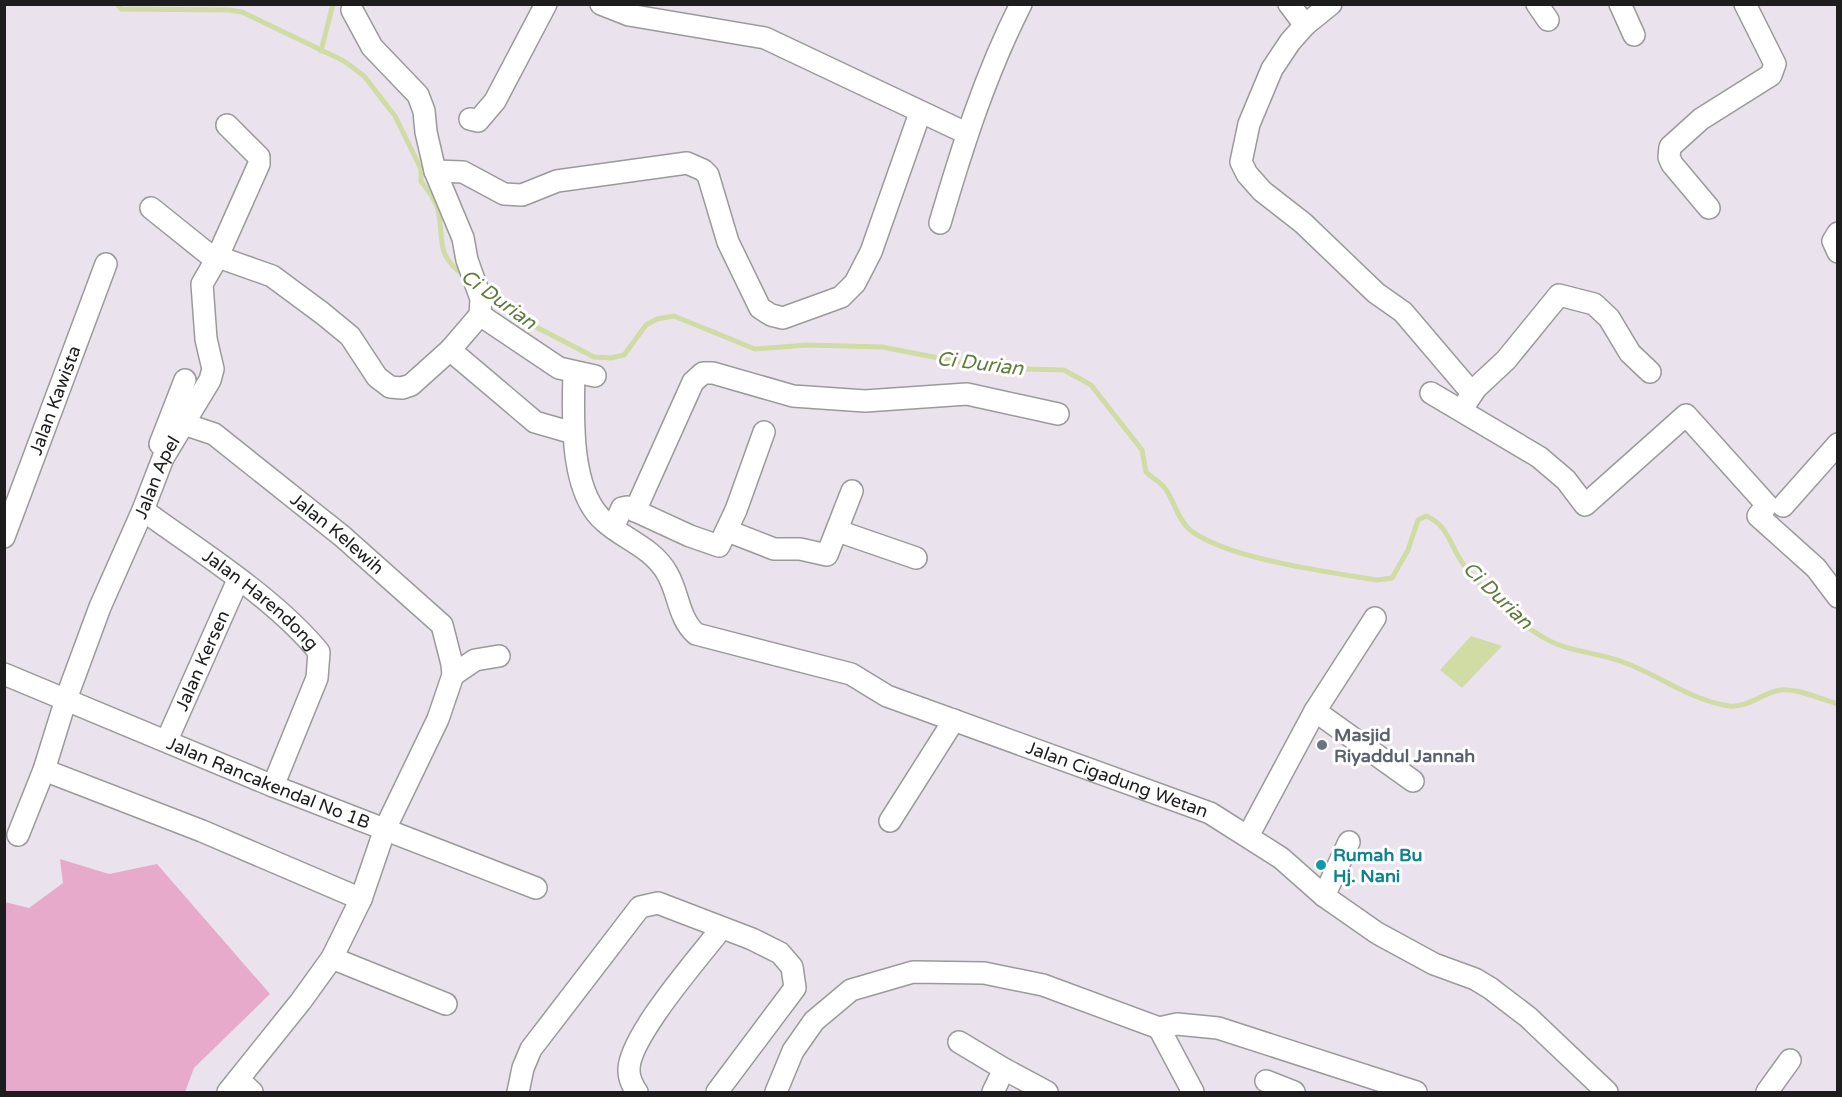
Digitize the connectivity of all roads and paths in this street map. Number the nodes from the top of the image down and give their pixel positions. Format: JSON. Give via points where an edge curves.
{"nodes":[{"id":1,"x":546,"y":4,"type":"edge"},
{"id":2,"x":601,"y":4,"type":"edge"},
{"id":3,"x":1021,"y":4,"type":"edge"},
{"id":4,"x":1289,"y":4,"type":"edge"},
{"id":5,"x":1331,"y":4,"type":"edge"},
{"id":6,"x":1620,"y":4,"type":"edge"},
{"id":7,"x":1745,"y":4,"type":"edge"},
{"id":8,"x":352,"y":10,"type":"dead end"},
{"id":9,"x":1305,"y":25,"type":"junction"},
{"id":10,"x":1634,"y":35,"type":"dead end"},
{"id":11,"x":920,"y":113,"type":"junction"},
{"id":12,"x":470,"y":119,"type":"dead end"},
{"id":13,"x":227,"y":125,"type":"dead end"},
{"id":14,"x":966,"y":133,"type":"junction"},
{"id":15,"x":435,"y":171,"type":"junction"},
{"id":16,"x":152,"y":208,"type":"dead end"},
{"id":17,"x":1709,"y":208,"type":"dead end"},
{"id":18,"x":940,"y":224,"type":"dead end"},
{"id":19,"x":1838,"y":233,"type":"edge"},
{"id":20,"x":1838,"y":252,"type":"edge"},
{"id":21,"x":217,"y":258,"type":"junction"},
{"id":22,"x":106,"y":264,"type":"dead end"},
{"id":23,"x":480,"y":312,"type":"junction"},
{"id":24,"x":450,"y":350,"type":"junction"},
{"id":25,"x":1650,"y":372,"type":"dead end"},
{"id":26,"x":574,"y":373,"type":"junction"},
{"id":27,"x":595,"y":376,"type":"dead end"},
{"id":28,"x":185,"y":380,"type":"dead end"},
{"id":29,"x":1431,"y":393,"type":"dead end"},
{"id":30,"x":1472,"y":393,"type":"junction"},
{"id":31,"x":1462,"y":412,"type":"junction"},
{"id":32,"x":1058,"y":414,"type":"dead end"},
{"id":33,"x":184,"y":424,"type":"junction"},
{"id":34,"x":764,"y":432,"type":"dead end"},
{"id":35,"x":573,"y":433,"type":"junction"},
{"id":36,"x":1838,"y":444,"type":"edge"},
{"id":37,"x":163,"y":458,"type":"junction"},
{"id":38,"x":852,"y":491,"type":"dead end"},
{"id":39,"x":1783,"y":506,"type":"dead end"},
{"id":40,"x":144,"y":510,"type":"junction"},
{"id":41,"x":635,"y":511,"type":"junction"},
{"id":42,"x":613,"y":528,"type":"junction"},
{"id":43,"x":728,"y":531,"type":"junction"},
{"id":44,"x":838,"y":531,"type":"junction"},
{"id":45,"x":4,"y":537,"type":"edge"},
{"id":46,"x":916,"y":558,"type":"dead end"},
{"id":47,"x":238,"y":580,"type":"junction"},
{"id":48,"x":1838,"y":597,"type":"edge"},
{"id":49,"x":1375,"y":618,"type":"dead end"},
{"id":50,"x":499,"y":656,"type":"dead end"},
{"id":51,"x":4,"y":674,"type":"edge"},
{"id":52,"x":453,"y":675,"type":"junction"},
{"id":53,"x":66,"y":699,"type":"junction"},
{"id":54,"x":1315,"y":711,"type":"junction"},
{"id":55,"x":954,"y":720,"type":"junction"},
{"id":56,"x":167,"y":740,"type":"junction"},
{"id":57,"x":44,"y":770,"type":"junction"},
{"id":58,"x":1413,"y":781,"type":"dead end"},
{"id":59,"x":273,"y":786,"type":"junction"},
{"id":60,"x":890,"y":821,"type":"dead end"},
{"id":61,"x":385,"y":828,"type":"junction"},
{"id":62,"x":18,"y":835,"type":"dead end"},
{"id":63,"x":1248,"y":836,"type":"junction"},
{"id":64,"x":1348,"y":842,"type":"dead end"},
{"id":65,"x":536,"y":888,"type":"dead end"},
{"id":66,"x":1324,"y":896,"type":"junction"},
{"id":67,"x":361,"y":899,"type":"junction"},
{"id":68,"x":721,"y":929,"type":"junction"},
{"id":69,"x":332,"y":958,"type":"junction"},
{"id":70,"x":446,"y":1004,"type":"dead end"},
{"id":71,"x":1159,"y":1028,"type":"junction"},
{"id":72,"x":959,"y":1042,"type":"dead end"},
{"id":73,"x":1790,"y":1060,"type":"dead end"},
{"id":74,"x":1004,"y":1069,"type":"junction"},
{"id":75,"x":1266,"y":1081,"type":"dead end"},
{"id":76,"x":240,"y":1088,"type":"edge"},
{"id":77,"x":518,"y":1092,"type":"edge"},
{"id":78,"x":636,"y":1092,"type":"edge"},
{"id":79,"x":717,"y":1092,"type":"edge"},
{"id":80,"x":776,"y":1092,"type":"edge"},
{"id":81,"x":993,"y":1092,"type":"edge"},
{"id":82,"x":1047,"y":1092,"type":"edge"},
{"id":83,"x":1193,"y":1092,"type":"edge"},
{"id":84,"x":1294,"y":1092,"type":"edge"},
{"id":85,"x":1416,"y":1092,"type":"edge"},
{"id":86,"x":1607,"y":1092,"type":"edge"},
{"id":87,"x":1767,"y":1092,"type":"edge"}],
"edges":[{"from":1,"to":12,"type":"street","via":[[495,101],[478,121]]},
{"from":2,"to":11,"type":"street","via":[[629,15],[765,38]]},
{"from":3,"to":14,"type":"street"},
{"from":4,"to":9,"type":"street"},
{"from":5,"to":9,"type":"street"},
{"from":6,"to":10,"type":"street"},
{"from":7,"to":17,"type":"street","via":[[1775,69],[1701,119],[1670,147],[1672,164]]},
{"from":8,"to":15,"type":"street","via":[[372,47],[418,94]]},
{"from":9,"to":30,"type":"street","via":[[1272,69],[1248,124],[1241,162],[1262,190],[1376,293],[1403,312]]},
{"from":11,"to":14,"type":"street"},
{"from":11,"to":15,"type":"street","via":[[855,283],[840,297],[783,318],[759,308],[729,242],[708,176],[687,162],[557,181],[522,195],[504,194],[463,172]]},
{"from":13,"to":21,"type":"street","name":"Jalan Apel","via":[[259,157],[259,164]]},
{"from":14,"to":18,"type":"street"},
{"from":15,"to":23,"type":"street","via":[[463,238],[481,299]]},
{"from":16,"to":21,"type":"street"},
{"from":19,"to":20,"type":"street","via":[[1833,241]]},
{"from":21,"to":24,"type":"street","via":[[272,276],[322,313],[350,336],[376,377],[390,387],[411,385]]},
{"from":21,"to":33,"type":"street","name":"Jalan Apel","via":[[202,284],[206,339],[213,369]]},
{"from":22,"to":45,"type":"street","name":"Jalan Kawista"},
{"from":23,"to":24,"type":"street"},
{"from":23,"to":26,"type":"street","via":[[542,359]]},
{"from":24,"to":35,"type":"street","via":[[535,422]]},
{"from":25,"to":30,"type":"street","via":[[1630,353],[1609,318],[1594,304],[1559,295],[1506,360]]},
{"from":26,"to":27,"type":"street"},
{"from":26,"to":35,"type":"street","name":"Jalan Cigadung Wetan"},
{"from":28,"to":37,"type":"street","via":[[160,446]]},
{"from":29,"to":31,"type":"street"},
{"from":30,"to":31,"type":"street"},
{"from":31,"to":48,"type":"street","via":[[1539,457],[1566,480],[1585,505],[1686,415],[1767,505],[1758,516],[1816,568]]},
{"from":32,"to":41,"type":"street","via":[[967,394],[865,400],[793,396],[703,373],[693,382]]},
{"from":33,"to":37,"type":"street","name":"Jalan Apel"},
{"from":33,"to":52,"type":"street","name":"Jalan Kelewih","via":[[214,434],[302,504],[442,626]]},
{"from":34,"to":43,"type":"street"},
{"from":35,"to":42,"type":"street","name":"Jalan Cigadung Wetan","via":[[590,503]]},
{"from":36,"to":39,"type":"street"},
{"from":37,"to":40,"type":"street","name":"Jalan Apel"},
{"from":38,"to":44,"type":"street"},
{"from":40,"to":47,"type":"street","name":"Jalan Harendong"},
{"from":40,"to":53,"type":"street","name":"Jalan Apel","via":[[100,607]]},
{"from":41,"to":42,"type":"street","via":[[622,508]]},
{"from":41,"to":43,"type":"street","via":[[714,546],[723,542]]},
{"from":42,"to":55,"type":"street","name":"Jalan Cigadung Wetan","via":[[642,545],[660,563],[674,588],[686,626],[696,634],[851,674],[887,696]]},
{"from":43,"to":44,"type":"street","via":[[774,549],[800,549],[823,556],[831,550]]},
{"from":44,"to":46,"type":"street"},
{"from":47,"to":56,"type":"street","name":"Jalan Kersen"},
{"from":47,"to":59,"type":"street","name":"Jalan Harendong","via":[[319,652],[317,678]]},
{"from":49,"to":54,"type":"street"},
{"from":50,"to":52,"type":"street","via":[[475,660]]},
{"from":51,"to":53,"type":"street","name":"Jalan Rancakendal No 1B"},
{"from":52,"to":61,"type":"street","via":[[438,719]]},
{"from":53,"to":56,"type":"street","name":"Jalan Rancakendal No 1B"},
{"from":53,"to":57,"type":"street","name":"Jalan Apel"},
{"from":54,"to":58,"type":"street"},
{"from":54,"to":63,"type":"street"},
{"from":55,"to":60,"type":"street"},
{"from":55,"to":63,"type":"street","name":"Jalan Cigadung Wetan","via":[[1196,806]]},
{"from":56,"to":59,"type":"street","name":"Jalan Rancakendal No 1B"},
{"from":57,"to":62,"type":"street","name":"Jalan Apel"},
{"from":57,"to":67,"type":"street","via":[[202,831]]},
{"from":59,"to":61,"type":"street","name":"Jalan Rancakendal No 1B"},
{"from":61,"to":65,"type":"street","name":"Jalan Rancakendal No 1B"},
{"from":61,"to":67,"type":"street"},
{"from":63,"to":66,"type":"street","name":"Jalan Cigadung Wetan","via":[[1281,858]]},
{"from":64,"to":66,"type":"street"},
{"from":66,"to":86,"type":"street","name":"Jalan Cigadung Wetan","via":[[1377,933],[1490,988],[1528,1017]]},
{"from":67,"to":69,"type":"street"},
{"from":68,"to":77,"type":"street","via":[[658,903],[640,907],[540,1035],[523,1068]]},
{"from":68,"to":78,"type":"street","via":[[655,1014],[633,1053],[629,1070]]},
{"from":68,"to":79,"type":"street","via":[[780,953],[792,967],[795,988]]},
{"from":69,"to":70,"type":"street"},
{"from":69,"to":76,"type":"street"},
{"from":71,"to":80,"type":"street","via":[[1043,985],[984,974],[912,972],[850,990],[814,1021],[793,1052]]},
{"from":71,"to":83,"type":"street"},
{"from":71,"to":85,"type":"street","via":[[1177,1024],[1218,1028]]},
{"from":72,"to":74,"type":"street"},
{"from":73,"to":87,"type":"street"},
{"from":74,"to":81,"type":"street"},
{"from":74,"to":82,"type":"street"},
{"from":75,"to":84,"type":"street"}]}
